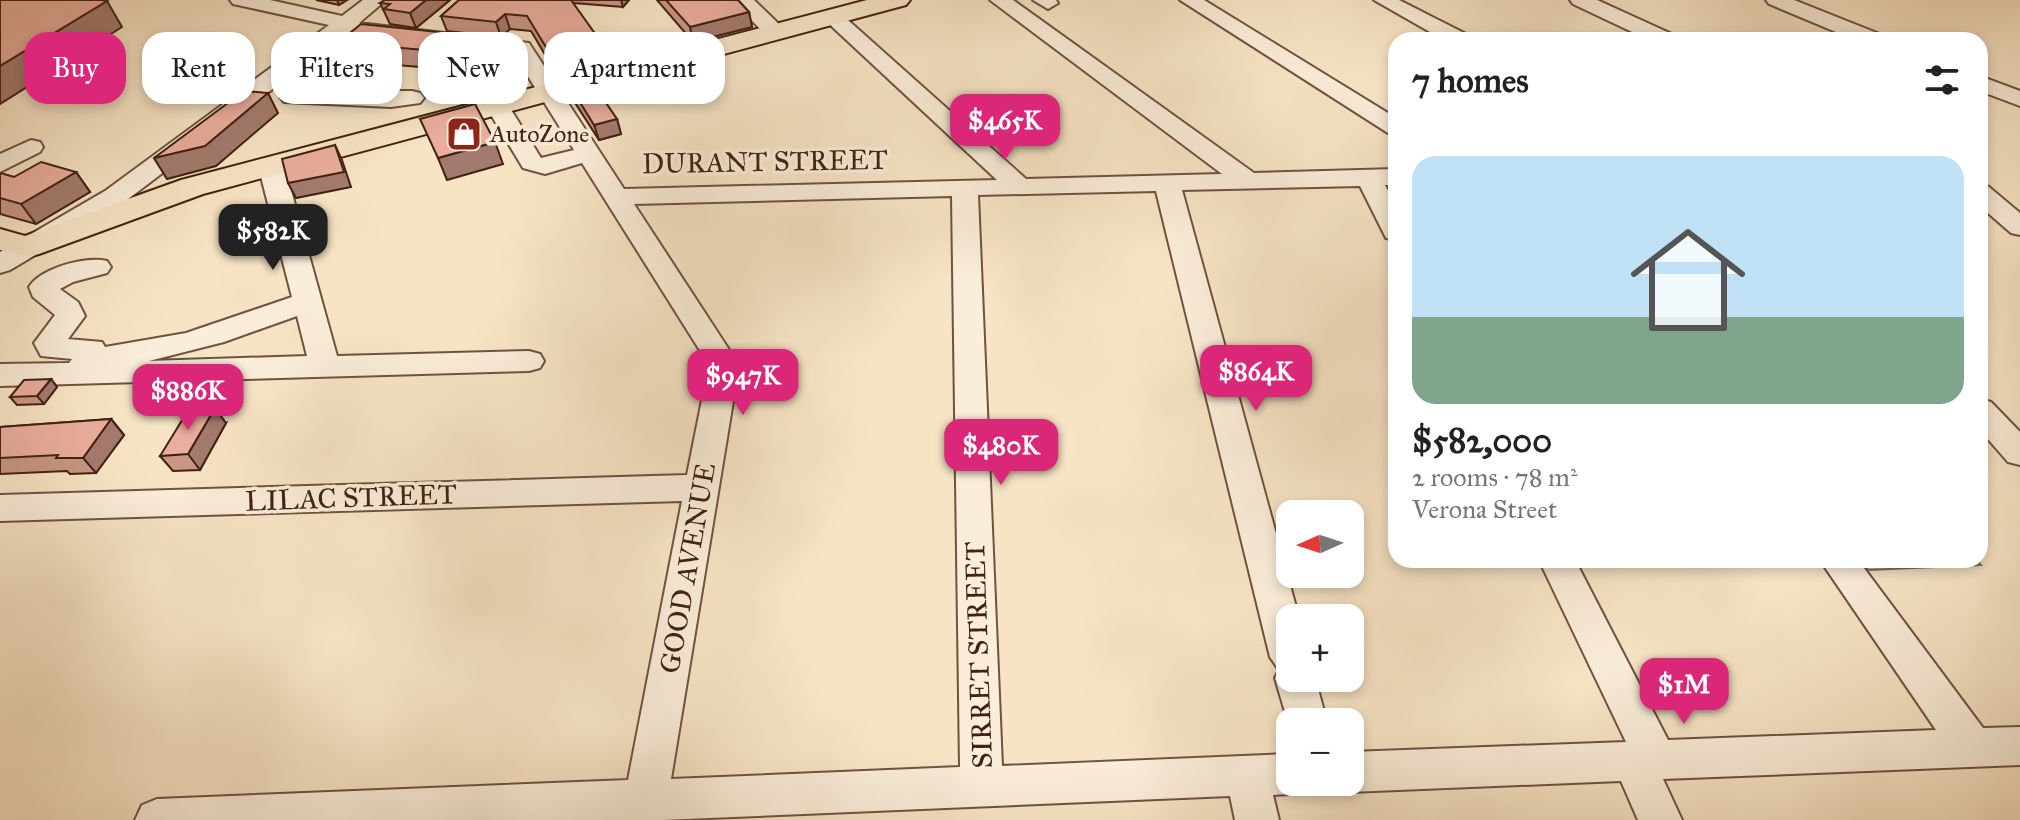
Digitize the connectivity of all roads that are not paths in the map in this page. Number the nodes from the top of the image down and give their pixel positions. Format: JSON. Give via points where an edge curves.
{"nodes":[{"id":1,"x":240,"y":0,"type":"edge"},
{"id":2,"x":376,"y":0,"type":"edge"},
{"id":3,"x":742,"y":0,"type":"edge"},
{"id":4,"x":897,"y":0,"type":"edge"},
{"id":5,"x":1000,"y":0,"type":"edge"},
{"id":6,"x":1190,"y":0,"type":"edge"},
{"id":7,"x":1384,"y":0,"type":"edge"},
{"id":8,"x":1580,"y":0,"type":"edge"},
{"id":9,"x":1776,"y":0,"type":"edge"},
{"id":10,"x":448,"y":16,"type":"edge"},
{"id":11,"x":833,"y":17,"type":"junction"},
{"id":12,"x":344,"y":24,"type":"junction"},
{"id":13,"x":334,"y":32,"type":"edge"},
{"id":14,"x":429,"y":32,"type":"edge"},
{"id":15,"x":776,"y":32,"type":"junction"},
{"id":16,"x":1445,"y":32,"type":"edge"},
{"id":17,"x":1649,"y":32,"type":"edge"},
{"id":18,"x":1854,"y":32,"type":"edge"},
{"id":19,"x":418,"y":38,"type":"edge"},
{"id":20,"x":725,"y":45,"type":"edge"},
{"id":21,"x":528,"y":59,"type":"edge"},
{"id":22,"x":271,"y":80,"type":"edge"},
{"id":23,"x":544,"y":84,"type":"edge"},
{"id":24,"x":1988,"y":86,"type":"edge"},
{"id":25,"x":255,"y":92,"type":"edge"},
{"id":26,"x":544,"y":93,"type":"edge"},
{"id":27,"x":412,"y":98,"type":"dead end"},
{"id":28,"x":402,"y":99,"type":"edge"},
{"id":29,"x":2020,"y":99,"type":"edge"},
{"id":30,"x":255,"y":100,"type":"edge"},
{"id":31,"x":240,"y":104,"type":"edge"},
{"id":32,"x":277,"y":104,"type":"edge"},
{"id":33,"x":557,"y":104,"type":"edge"},
{"id":34,"x":497,"y":105,"type":"junction"},
{"id":35,"x":1388,"y":123,"type":"edge"},
{"id":36,"x":31,"y":147,"type":"dead end"},
{"id":37,"x":589,"y":154,"type":"junction"},
{"id":38,"x":0,"y":164,"type":"edge"},
{"id":39,"x":271,"y":165,"type":"junction"},
{"id":40,"x":1388,"y":177,"type":"edge"},
{"id":41,"x":1369,"y":178,"type":"junction"},
{"id":42,"x":1247,"y":180,"type":"junction"},
{"id":43,"x":1167,"y":182,"type":"junction"},
{"id":44,"x":1020,"y":187,"type":"junction"},
{"id":45,"x":965,"y":188,"type":"junction"},
{"id":46,"x":616,"y":197,"type":"junction"},
{"id":47,"x":1988,"y":199,"type":"edge"},
{"id":48,"x":1388,"y":216,"type":"edge"},
{"id":49,"x":2020,"y":227,"type":"edge"},
{"id":50,"x":9,"y":250,"type":"edge"},
{"id":51,"x":97,"y":267,"type":"dead end"},
{"id":52,"x":308,"y":302,"type":"junction"},
{"id":53,"x":529,"y":361,"type":"dead end"},
{"id":54,"x":84,"y":364,"type":"junction"},
{"id":55,"x":325,"y":366,"type":"junction"},
{"id":56,"x":0,"y":375,"type":"edge"},
{"id":57,"x":1988,"y":419,"type":"edge"},
{"id":58,"x":2020,"y":453,"type":"edge"},
{"id":59,"x":702,"y":487,"type":"junction"},
{"id":60,"x":0,"y":508,"type":"edge"},
{"id":61,"x":1561,"y":568,"type":"edge"},
{"id":62,"x":1844,"y":568,"type":"edge"},
{"id":63,"x":1276,"y":604,"type":"edge"},
{"id":64,"x":2020,"y":746,"type":"edge"},
{"id":65,"x":1973,"y":748,"type":"junction"},
{"id":66,"x":1645,"y":761,"type":"junction"},
{"id":67,"x":1364,"y":771,"type":"edge"},
{"id":68,"x":1276,"y":775,"type":"edge"},
{"id":69,"x":1247,"y":776,"type":"junction"},
{"id":70,"x":982,"y":786,"type":"junction"},
{"id":71,"x":646,"y":798,"type":"junction"},
{"id":72,"x":853,"y":805,"type":"edge"},
{"id":73,"x":452,"y":813,"type":"edge"},
{"id":74,"x":157,"y":820,"type":"edge"},
{"id":75,"x":1257,"y":820,"type":"edge"},
{"id":76,"x":1660,"y":820,"type":"edge"}],
"edges":[{"from":1,"to":12,"type":"street","name":"GOOD AVENUE"},
{"from":2,"to":12,"type":"street"},
{"from":3,"to":15,"type":"street"},
{"from":4,"to":11,"type":"main road"},
{"from":5,"to":42,"type":"street"},
{"from":6,"to":35,"type":"street"},
{"from":7,"to":16,"type":"street"},
{"from":8,"to":17,"type":"street"},
{"from":9,"to":18,"type":"street"},
{"from":10,"to":14,"type":"street"},
{"from":11,"to":15,"type":"main road"},
{"from":11,"to":44,"type":"street"},
{"from":12,"to":13,"type":"street"},
{"from":12,"to":19,"type":"street","name":"GOOD AVENUE","via":[[362,32]]},
{"from":15,"to":20,"type":"main road"},
{"from":21,"to":23,"type":"street","name":"GOOD AVENUE"},
{"from":22,"to":25,"type":"street"},
{"from":24,"to":29,"type":"street"},
{"from":26,"to":34,"type":"main road"},
{"from":27,"to":28,"type":"street"},
{"from":30,"to":32,"type":"street","via":[[271,107]]},
{"from":31,"to":50,"type":"street","via":[[114,197]]},
{"from":33,"to":37,"type":"street","name":"GOOD AVENUE"},
{"from":34,"to":37,"type":"street","via":[[537,166]]},
{"from":34,"to":39,"type":"main road"},
{"from":36,"to":38,"type":"street"},
{"from":37,"to":46,"type":"street","name":"GOOD AVENUE"},
{"from":39,"to":50,"type":"main road"},
{"from":39,"to":52,"type":"street"},
{"from":40,"to":41,"type":"street","name":"DURANT STREET"},
{"from":41,"to":42,"type":"street","name":"DURANT STREET"},
{"from":41,"to":48,"type":"street"},
{"from":42,"to":43,"type":"street","name":"DURANT STREET"},
{"from":43,"to":44,"type":"street","name":"DURANT STREET"},
{"from":43,"to":63,"type":"street"},
{"from":44,"to":45,"type":"street","name":"DURANT STREET"},
{"from":45,"to":46,"type":"street","name":"DURANT STREET"},
{"from":45,"to":70,"type":"street","name":"SIRRET STREET"},
{"from":46,"to":59,"type":"street","name":"GOOD AVENUE","via":[[724,365]]},
{"from":47,"to":49,"type":"street"},
{"from":51,"to":54,"type":"street","via":[[43,287],[70,316],[49,343],[52,349],[91,349]]},
{"from":52,"to":54,"type":"street","via":[[150,350]]},
{"from":52,"to":55,"type":"street"},
{"from":53,"to":55,"type":"street"},
{"from":54,"to":55,"type":"street"},
{"from":54,"to":56,"type":"street"},
{"from":57,"to":58,"type":"street"},
{"from":59,"to":60,"type":"street","name":"LILAC STREET"},
{"from":59,"to":71,"type":"street","name":"GOOD AVENUE"},
{"from":61,"to":66,"type":"street"},
{"from":62,"to":65,"type":"street"},
{"from":64,"to":65,"type":"street"},
{"from":65,"to":66,"type":"street"},
{"from":66,"to":67,"type":"street"},
{"from":66,"to":76,"type":"street"},
{"from":68,"to":69,"type":"street"},
{"from":69,"to":70,"type":"street"},
{"from":69,"to":75,"type":"street"},
{"from":70,"to":72,"type":"street"},
{"from":71,"to":72,"type":"street"},
{"from":71,"to":73,"type":"street"},
{"from":73,"to":74,"type":"street"}]}
